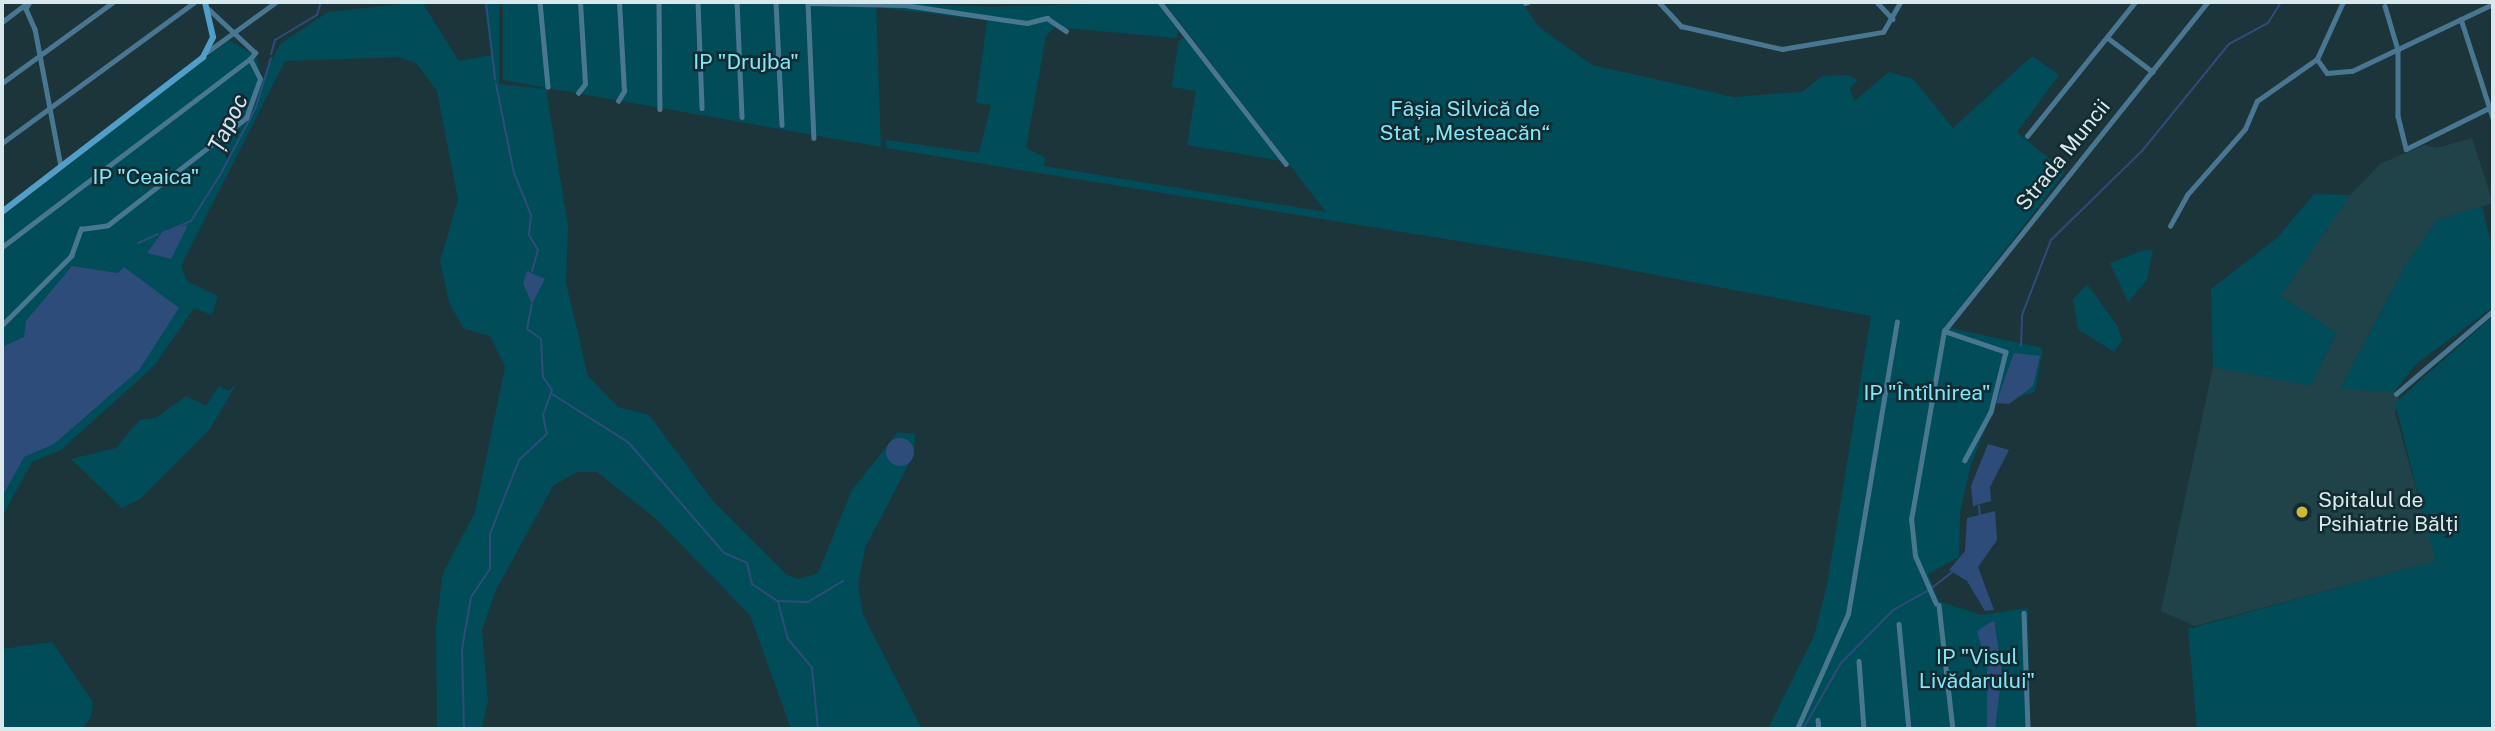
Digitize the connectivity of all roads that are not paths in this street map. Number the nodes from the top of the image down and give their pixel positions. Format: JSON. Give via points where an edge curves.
{"nodes":[{"id":1,"x":29,"y":2,"type":"edge"},
{"id":2,"x":113,"y":2,"type":"edge"},
{"id":3,"x":195,"y":2,"type":"edge"},
{"id":4,"x":276,"y":2,"type":"edge"},
{"id":5,"x":540,"y":2,"type":"edge"},
{"id":6,"x":580,"y":2,"type":"edge"},
{"id":7,"x":619,"y":2,"type":"edge"},
{"id":8,"x":659,"y":2,"type":"edge"},
{"id":9,"x":698,"y":2,"type":"edge"},
{"id":10,"x":737,"y":2,"type":"edge"},
{"id":11,"x":776,"y":2,"type":"edge"},
{"id":12,"x":1160,"y":2,"type":"edge"},
{"id":13,"x":1659,"y":2,"type":"edge"},
{"id":14,"x":1877,"y":2,"type":"edge"},
{"id":15,"x":1900,"y":2,"type":"edge"},
{"id":16,"x":2135,"y":2,"type":"edge"},
{"id":17,"x":2208,"y":2,"type":"edge"},
{"id":18,"x":2343,"y":2,"type":"edge"},
{"id":19,"x":808,"y":3,"type":"edge"},
{"id":20,"x":878,"y":3,"type":"edge"},
{"id":21,"x":2493,"y":4,"type":"edge"},
{"id":22,"x":206,"y":5,"type":"edge"},
{"id":23,"x":2385,"y":6,"type":"dead end"},
{"id":24,"x":1894,"y":19,"type":"junction"},
{"id":25,"x":2461,"y":19,"type":"junction"},
{"id":26,"x":2,"y":22,"type":"edge"},
{"id":27,"x":1066,"y":31,"type":"dead end"},
{"id":28,"x":231,"y":35,"type":"junction"},
{"id":29,"x":2108,"y":38,"type":"junction"},
{"id":30,"x":2398,"y":50,"type":"junction"},
{"id":31,"x":207,"y":52,"type":"junction"},
{"id":32,"x":40,"y":55,"type":"junction"},
{"id":33,"x":250,"y":59,"type":"junction"},
{"id":34,"x":2317,"y":59,"type":"junction"},
{"id":35,"x":2152,"y":72,"type":"junction"},
{"id":36,"x":2,"y":83,"type":"edge"},
{"id":37,"x":548,"y":87,"type":"dead end"},
{"id":38,"x":578,"y":93,"type":"dead end"},
{"id":39,"x":618,"y":101,"type":"dead end"},
{"id":40,"x":2492,"y":105,"type":"edge"},
{"id":41,"x":48,"y":108,"type":"junction"},
{"id":42,"x":702,"y":108,"type":"dead end"},
{"id":43,"x":660,"y":109,"type":"dead end"},
{"id":44,"x":742,"y":117,"type":"dead end"},
{"id":45,"x":2493,"y":118,"type":"edge"},
{"id":46,"x":782,"y":125,"type":"dead end"},
{"id":47,"x":2026,"y":136,"type":"dead end"},
{"id":48,"x":814,"y":138,"type":"dead end"},
{"id":49,"x":2,"y":143,"type":"edge"},
{"id":50,"x":1286,"y":164,"type":"dead end"},
{"id":51,"x":61,"y":167,"type":"junction"},
{"id":52,"x":2,"y":212,"type":"edge"},
{"id":53,"x":2170,"y":226,"type":"dead end"},
{"id":54,"x":2,"y":247,"type":"edge"},
{"id":55,"x":2493,"y":311,"type":"edge"},
{"id":56,"x":1897,"y":322,"type":"dead end"},
{"id":57,"x":2,"y":324,"type":"edge"},
{"id":58,"x":1944,"y":331,"type":"junction"},
{"id":59,"x":2396,"y":394,"type":"dead end"},
{"id":60,"x":1965,"y":460,"type":"dead end"},
{"id":61,"x":2025,"y":613,"type":"dead end"},
{"id":62,"x":1899,"y":625,"type":"dead end"},
{"id":63,"x":1859,"y":662,"type":"dead end"},
{"id":64,"x":1818,"y":720,"type":"dead end"},
{"id":65,"x":1797,"y":729,"type":"edge"},
{"id":66,"x":1819,"y":729,"type":"edge"},
{"id":67,"x":1864,"y":729,"type":"edge"},
{"id":68,"x":1909,"y":729,"type":"edge"},
{"id":69,"x":1953,"y":729,"type":"edge"},
{"id":70,"x":2028,"y":729,"type":"edge"}],
"edges":[{"from":1,"to":26,"type":"street"},
{"from":1,"to":32,"type":"street","via":[[26,9]]},
{"from":2,"to":32,"type":"street"},
{"from":3,"to":41,"type":"street"},
{"from":4,"to":28,"type":"street"},
{"from":5,"to":37,"type":"street"},
{"from":6,"to":38,"type":"street","via":[[585,84]]},
{"from":7,"to":39,"type":"street","via":[[624,91]]},
{"from":8,"to":43,"type":"street"},
{"from":9,"to":42,"type":"street"},
{"from":10,"to":44,"type":"street"},
{"from":11,"to":46,"type":"street"},
{"from":12,"to":50,"type":"street"},
{"from":13,"to":24,"type":"street","via":[[1676,24],[1772,48],[1883,33]]},
{"from":14,"to":24,"type":"street"},
{"from":15,"to":24,"type":"street"},
{"from":16,"to":29,"type":"street"},
{"from":17,"to":35,"type":"street","name":"Strada Muncii"},
{"from":18,"to":34,"type":"street"},
{"from":19,"to":20,"type":"street"},
{"from":19,"to":48,"type":"street"},
{"from":20,"to":27,"type":"street","via":[[1027,23],[1047,18]]},
{"from":21,"to":25,"type":"street"},
{"from":22,"to":28,"type":"street"},
{"from":22,"to":31,"type":"street","via":[[214,33]]},
{"from":23,"to":30,"type":"street"},
{"from":25,"to":30,"type":"street"},
{"from":25,"to":40,"type":"street"},
{"from":28,"to":31,"type":"street"},
{"from":28,"to":33,"type":"street","via":[[255,53]]},
{"from":29,"to":35,"type":"street"},
{"from":29,"to":47,"type":"street"},
{"from":30,"to":34,"type":"street","via":[[2343,73],[2323,71]]},
{"from":30,"to":40,"type":"street","via":[[2398,116],[2406,149]]},
{"from":31,"to":51,"type":"street"},
{"from":32,"to":36,"type":"street"},
{"from":32,"to":41,"type":"street"},
{"from":33,"to":54,"type":"street"},
{"from":33,"to":57,"type":"street","via":[[260,79],[246,118],[108,225],[81,229],[71,256]]},
{"from":34,"to":53,"type":"street","via":[[2257,101],[2245,129],[2188,195]]},
{"from":35,"to":58,"type":"street","name":"Strada Muncii"},
{"from":40,"to":45,"type":"street"},
{"from":41,"to":49,"type":"street"},
{"from":41,"to":51,"type":"street"},
{"from":51,"to":52,"type":"street"},
{"from":55,"to":59,"type":"street"},
{"from":56,"to":65,"type":"street","via":[[1848,614]]},
{"from":58,"to":60,"type":"street","via":[[2006,352],[1991,412]]},
{"from":58,"to":69,"type":"street","via":[[1911,520],[1916,556],[1938,605]]},
{"from":61,"to":70,"type":"street"},
{"from":62,"to":68,"type":"street"},
{"from":63,"to":67,"type":"street"},
{"from":64,"to":66,"type":"street"}]}
